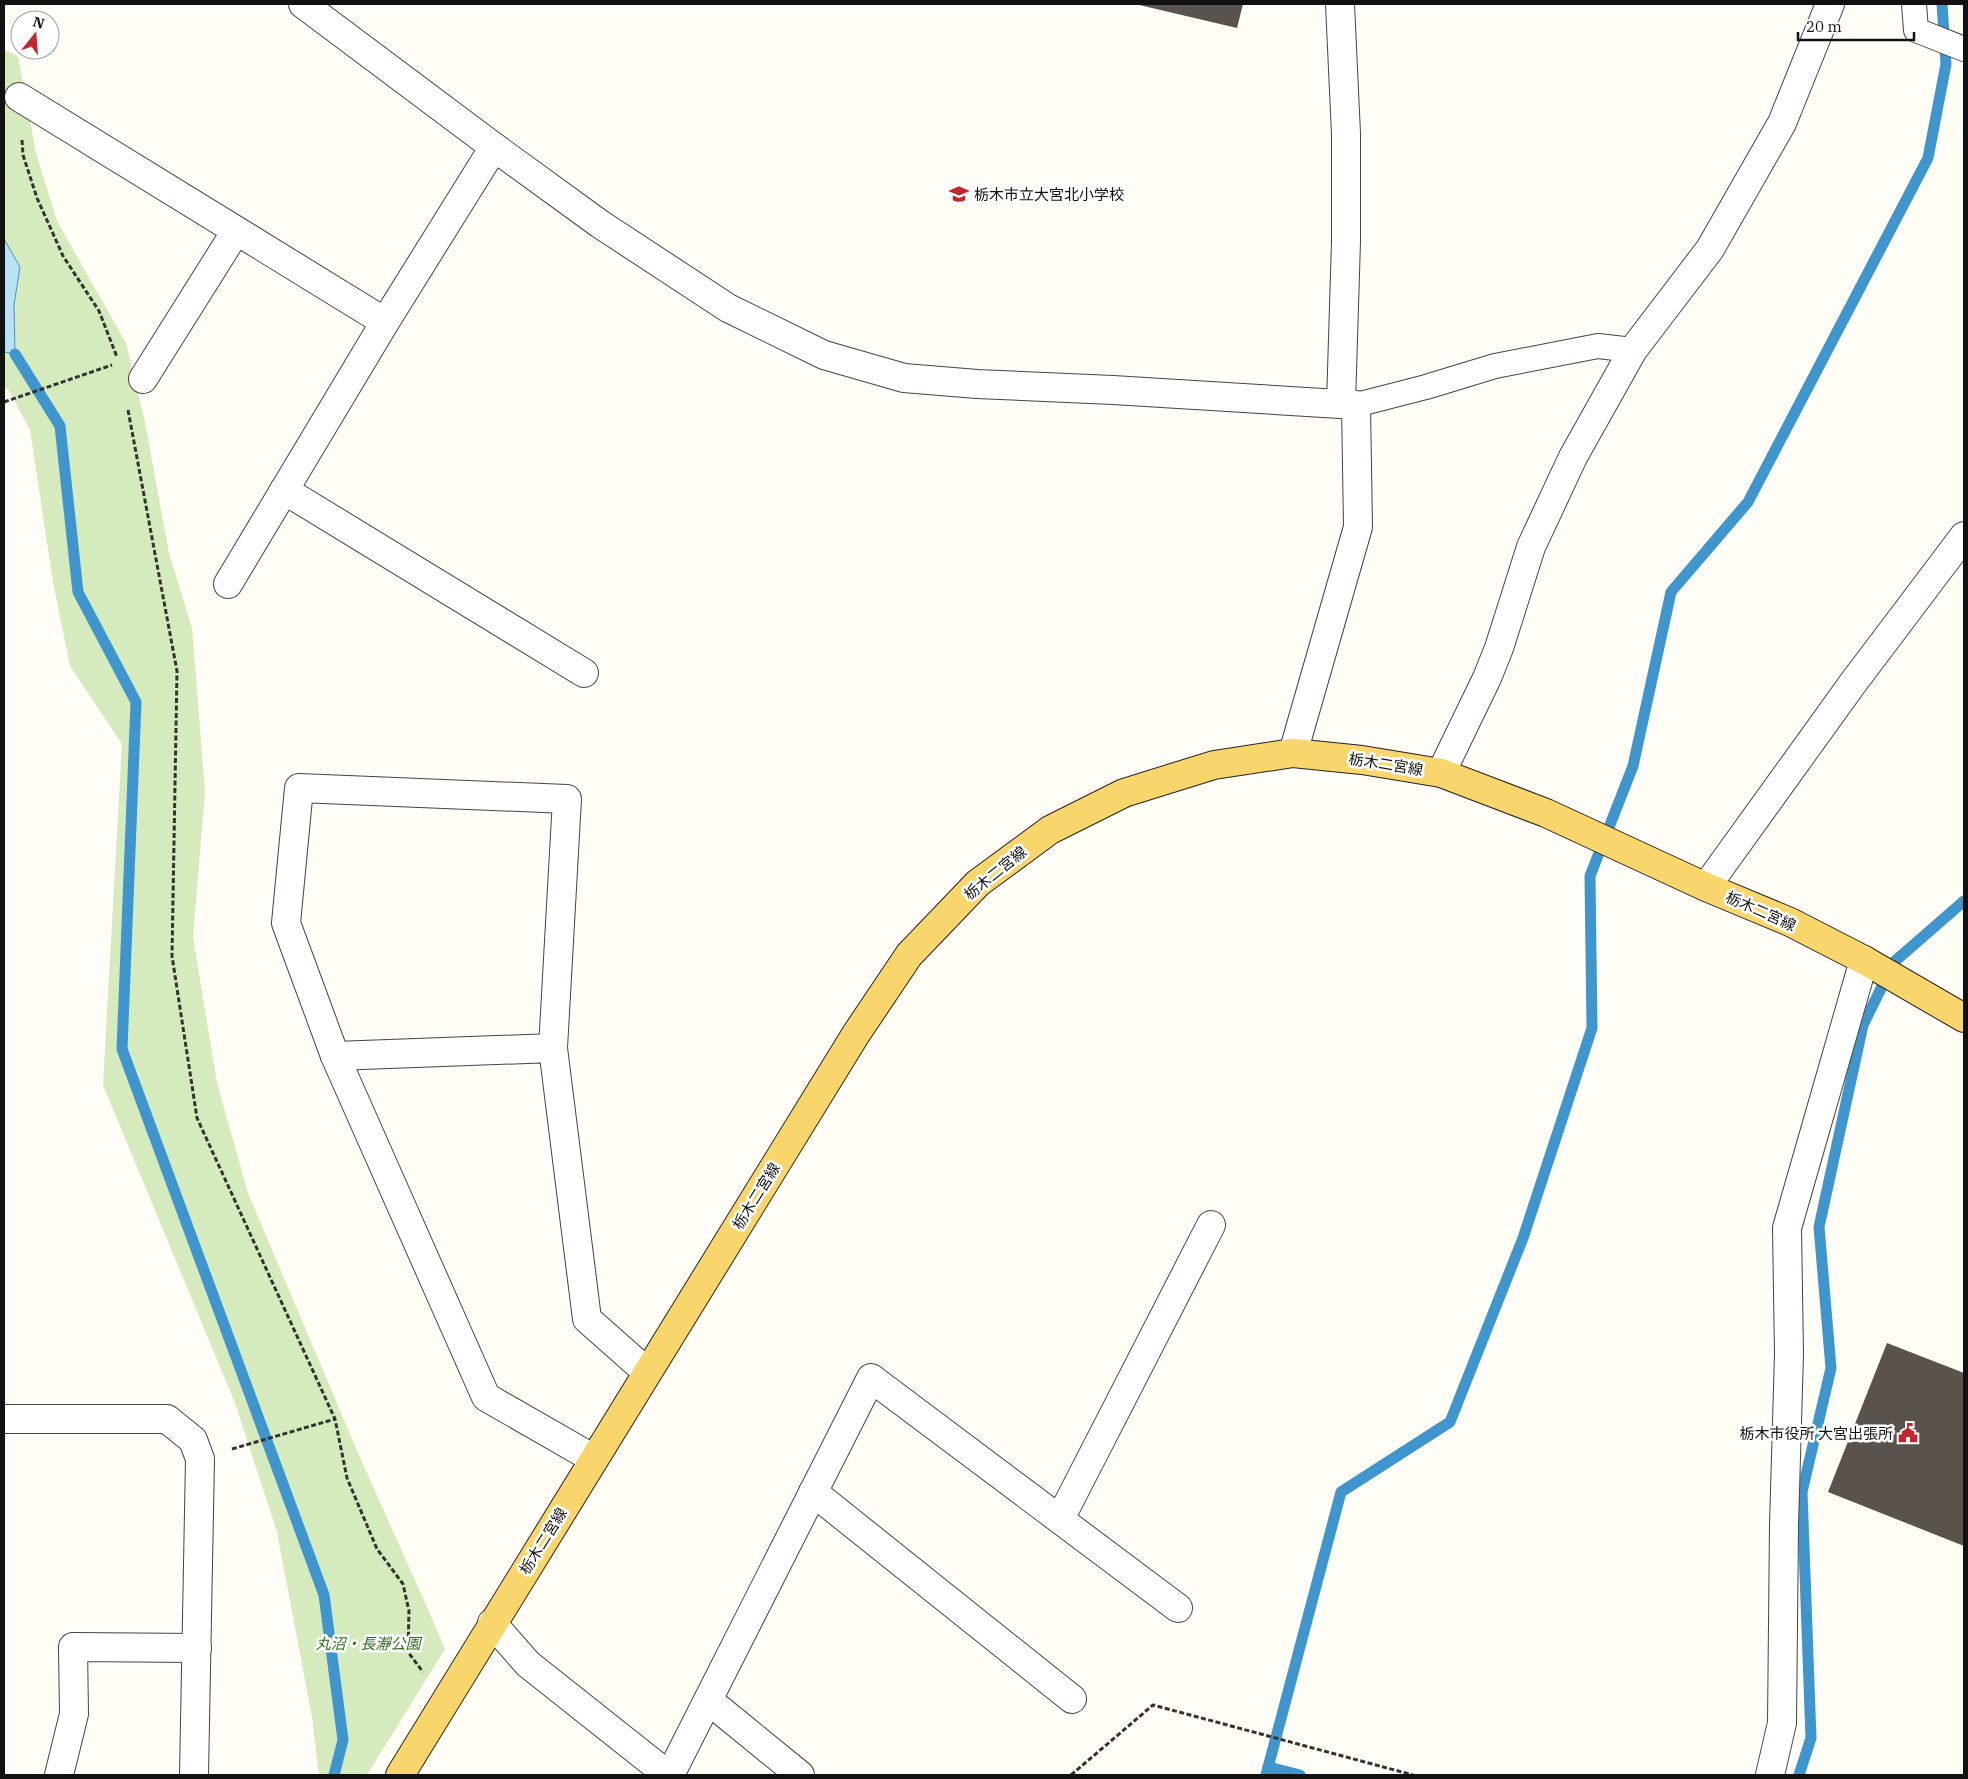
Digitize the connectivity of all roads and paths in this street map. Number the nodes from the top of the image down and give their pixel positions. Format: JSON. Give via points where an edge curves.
{"nodes":[{"id":1,"x":303,"y":4,"type":"edge"},
{"id":2,"x":1340,"y":4,"type":"edge"},
{"id":3,"x":1830,"y":4,"type":"edge"},
{"id":4,"x":1914,"y":4,"type":"edge"},
{"id":5,"x":1964,"y":48,"type":"edge"},
{"id":6,"x":19,"y":97,"type":"joint"},
{"id":7,"x":494,"y":147,"type":"junction"},
{"id":8,"x":236,"y":231,"type":"junction"},
{"id":9,"x":385,"y":322,"type":"junction"},
{"id":10,"x":1633,"y":350,"type":"junction"},
{"id":11,"x":144,"y":379,"type":"dead end"},
{"id":12,"x":4,"y":402,"type":"edge"},
{"id":13,"x":127,"y":403,"type":"dead end"},
{"id":14,"x":1349,"y":404,"type":"junction"},
{"id":15,"x":284,"y":490,"type":"junction"},
{"id":16,"x":1964,"y":536,"type":"edge"},
{"id":17,"x":228,"y":584,"type":"dead end"},
{"id":18,"x":584,"y":673,"type":"dead end"},
{"id":19,"x":1293,"y":753,"type":"junction"},
{"id":20,"x":1441,"y":773,"type":"junction"},
{"id":21,"x":1706,"y":886,"type":"junction"},
{"id":22,"x":1864,"y":960,"type":"junction"},
{"id":23,"x":1964,"y":1018,"type":"edge"},
{"id":24,"x":553,"y":1048,"type":"junction"},
{"id":25,"x":336,"y":1056,"type":"junction"},
{"id":26,"x":1211,"y":1225,"type":"dead end"},
{"id":27,"x":648,"y":1372,"type":"junction"},
{"id":28,"x":335,"y":1419,"type":"junction"},
{"id":29,"x":4,"y":1420,"type":"edge"},
{"id":30,"x":200,"y":1459,"type":"junction"},
{"id":31,"x":594,"y":1459,"type":"junction"},
{"id":32,"x":813,"y":1492,"type":"junction"},
{"id":33,"x":1060,"y":1519,"type":"junction"},
{"id":34,"x":1178,"y":1608,"type":"dead end"},
{"id":35,"x":492,"y":1623,"type":"junction"},
{"id":36,"x":197,"y":1648,"type":"junction"},
{"id":37,"x":1072,"y":1699,"type":"dead end"},
{"id":38,"x":708,"y":1700,"type":"junction"},
{"id":39,"x":445,"y":1701,"type":"junction"},
{"id":40,"x":59,"y":1775,"type":"edge"},
{"id":41,"x":194,"y":1775,"type":"edge"},
{"id":42,"x":400,"y":1775,"type":"edge"},
{"id":43,"x":669,"y":1775,"type":"edge"},
{"id":44,"x":800,"y":1775,"type":"edge"},
{"id":45,"x":1071,"y":1775,"type":"edge"},
{"id":46,"x":1412,"y":1775,"type":"edge"},
{"id":47,"x":1770,"y":1775,"type":"edge"}],
"edges":[{"from":1,"to":7,"type":"street"},
{"from":2,"to":14,"type":"street"},
{"from":3,"to":10,"type":"street","via":[[1782,123],[1710,249]]},
{"from":4,"to":5,"type":"lane","via":[[1916,30]]},
{"from":6,"to":8,"type":"street"},
{"from":6,"to":12,"type":"path","via":[[23,155],[36,198],[63,256],[99,311],[119,363]]},
{"from":7,"to":9,"type":"street"},
{"from":7,"to":14,"type":"street","via":[[600,224],[728,308],[824,355],[904,378]]},
{"from":8,"to":9,"type":"street"},
{"from":8,"to":11,"type":"street"},
{"from":9,"to":15,"type":"street"},
{"from":10,"to":14,"type":"lane","via":[[1598,346],[1495,366],[1426,387]]},
{"from":10,"to":20,"type":"street","via":[[1573,457],[1531,547],[1493,663]]},
{"from":13,"to":28,"type":"path","via":[[177,671],[172,956],[197,1118]]},
{"from":14,"to":19,"type":"street","via":[[1358,527]]},
{"from":15,"to":17,"type":"street"},
{"from":15,"to":18,"type":"street"},
{"from":16,"to":21,"type":"street"},
{"from":19,"to":20,"type":"main road","name":"栃木二宮線"},
{"from":19,"to":27,"type":"main road","name":"栃木二宮線","via":[[1214,765],[1124,793],[1050,830],[978,883],[909,955],[856,1034]]},
{"from":20,"to":21,"type":"main road","name":"栃木二宮線","via":[[1546,813]]},
{"from":21,"to":22,"type":"main road","name":"栃木二宮線","via":[[1790,922]]},
{"from":22,"to":23,"type":"main road","name":"栃木二宮線"},
{"from":22,"to":47,"type":"street","via":[[1787,1228],[1789,1354],[1782,1723]]},
{"from":24,"to":25,"type":"street"},
{"from":24,"to":25,"type":"street","via":[[567,799],[299,788],[286,923]]},
{"from":24,"to":27,"type":"street","via":[[587,1318]]},
{"from":25,"to":31,"type":"street","via":[[486,1397]]},
{"from":26,"to":33,"type":"street"},
{"from":27,"to":31,"type":"main road","name":"栃木二宮線"},
{"from":28,"to":30,"type":"path"},
{"from":28,"to":39,"type":"path","via":[[347,1478],[377,1548],[403,1584],[409,1610],[408,1652]]},
{"from":29,"to":30,"type":"street","via":[[167,1420],[194,1440]]},
{"from":30,"to":36,"type":"street"},
{"from":31,"to":35,"type":"main road","name":"栃木二宮線"},
{"from":32,"to":33,"type":"street","via":[[871,1378]]},
{"from":32,"to":37,"type":"street"},
{"from":32,"to":38,"type":"street"},
{"from":33,"to":34,"type":"street"},
{"from":35,"to":39,"type":"main road","name":"栃木二宮線"},
{"from":35,"to":43,"type":"street","via":[[528,1664]]},
{"from":36,"to":40,"type":"street","via":[[73,1647],[74,1714]]},
{"from":36,"to":41,"type":"street"},
{"from":38,"to":43,"type":"street"},
{"from":38,"to":44,"type":"street"},
{"from":39,"to":42,"type":"main road","name":"栃木二宮線"},
{"from":45,"to":46,"type":"path","via":[[1153,1706]]}]}
